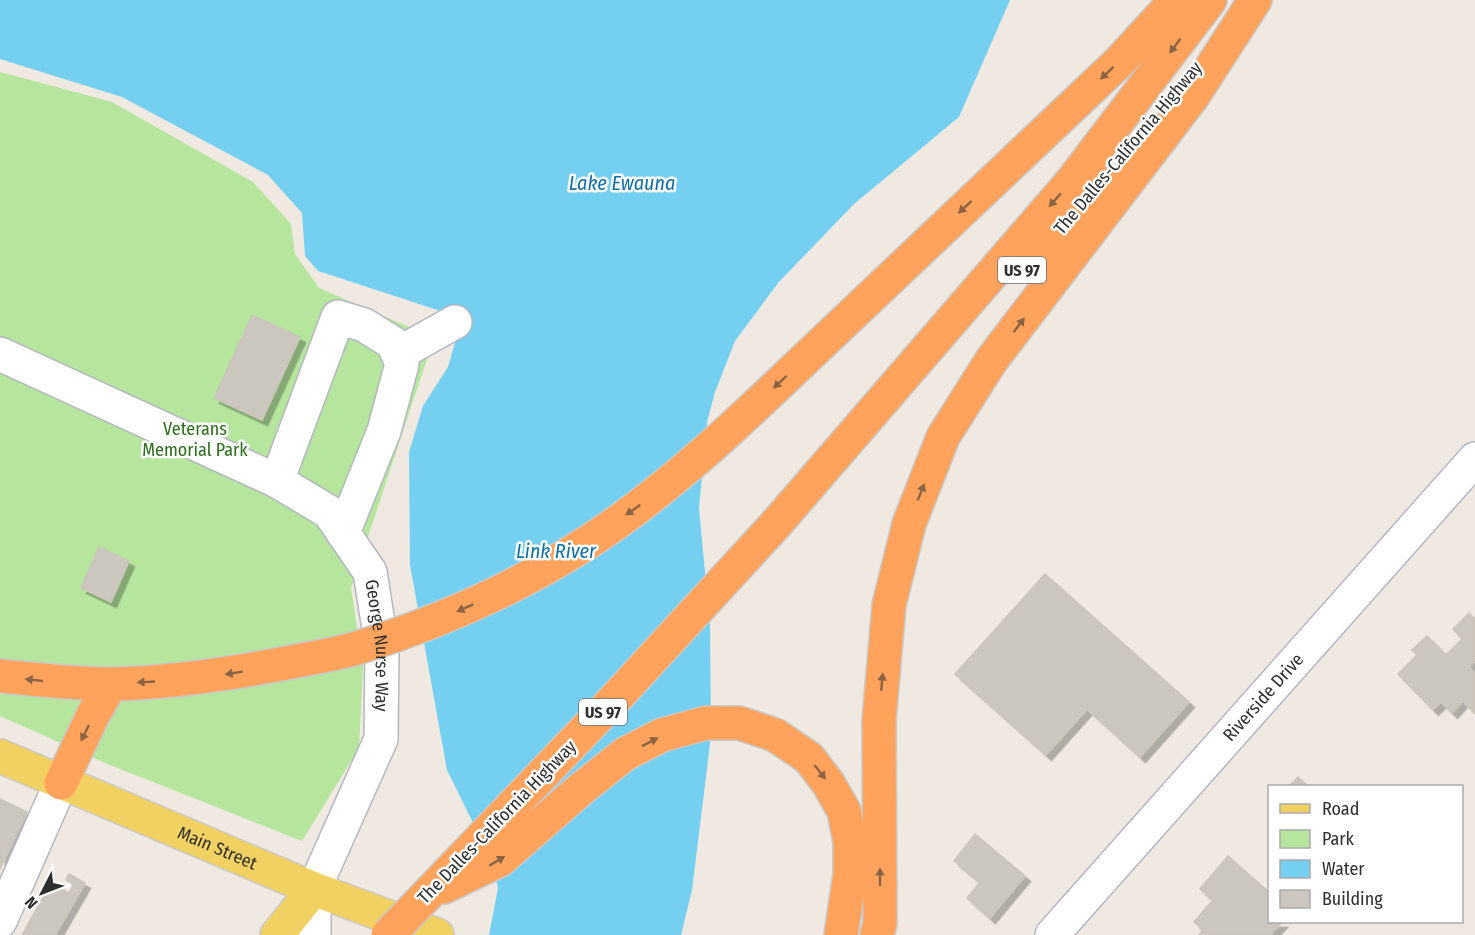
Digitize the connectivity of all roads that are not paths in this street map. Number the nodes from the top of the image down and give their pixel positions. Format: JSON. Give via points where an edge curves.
{"nodes":[{"id":1,"x":1176,"y":0,"type":"edge"},
{"id":2,"x":1210,"y":0,"type":"edge"},
{"id":3,"x":1253,"y":0,"type":"edge"},
{"id":4,"x":454,"y":322,"type":"dead end"},
{"id":5,"x":0,"y":354,"type":"edge"},
{"id":6,"x":398,"y":354,"type":"junction"},
{"id":7,"x":1475,"y":459,"type":"edge"},
{"id":8,"x":277,"y":481,"type":"junction"},
{"id":9,"x":776,"y":524,"type":"junction"},
{"id":10,"x":343,"y":533,"type":"junction"},
{"id":11,"x":0,"y":676,"type":"edge"},
{"id":12,"x":111,"y":684,"type":"junction"},
{"id":13,"x":0,"y":756,"type":"edge"},
{"id":14,"x":62,"y":783,"type":"junction"},
{"id":15,"x":314,"y":888,"type":"junction"},
{"id":16,"x":426,"y":896,"type":"junction"},
{"id":17,"x":0,"y":921,"type":"edge"},
{"id":18,"x":277,"y":935,"type":"edge"},
{"id":19,"x":314,"y":935,"type":"edge"},
{"id":20,"x":388,"y":935,"type":"edge"},
{"id":21,"x":436,"y":935,"type":"edge"},
{"id":22,"x":841,"y":935,"type":"edge"},
{"id":23,"x":877,"y":935,"type":"edge"},
{"id":24,"x":1052,"y":935,"type":"edge"}],
"edges":[{"from":1,"to":12,"type":"highway","one_way":true,"bridge":true,"via":[[1120,61],[716,442],[656,493],[588,542],[463,609],[355,648],[232,674]]},
{"from":2,"to":9,"type":"highway","name":"The Dalles-California Highway","number":"US 97","one_way":true,"via":[[1073,180]]},
{"from":3,"to":9,"type":"highway","name":"The Dalles-California Highway","number":"US 97","via":[[1096,191],[896,406]]},
{"from":23,"to":3,"type":"highway","one_way":true,"via":[[879,720],[889,605],[909,524],[943,437],[992,361],[1193,96]]},
{"from":4,"to":6,"type":"street"},
{"from":5,"to":8,"type":"street","name":"George Nurse Way"},
{"from":6,"to":8,"type":"street","via":[[393,343],[364,325],[338,317]]},
{"from":6,"to":10,"type":"street","via":[[402,364],[384,431]]},
{"from":7,"to":24,"type":"street","name":"Riverside Drive"},
{"from":8,"to":10,"type":"street","name":"George Nurse Way","via":[[329,512]]},
{"from":9,"to":16,"type":"highway","name":"The Dalles-California Highway","number":"US 97"},
{"from":10,"to":15,"type":"street","name":"George Nurse Way","via":[[370,572],[382,648],[381,739]]},
{"from":12,"to":11,"type":"highway","one_way":true},
{"from":12,"to":14,"type":"highway","one_way":true},
{"from":13,"to":14,"type":"main road","name":"Main Street"},
{"from":14,"to":15,"type":"main road","name":"Main Street"},
{"from":14,"to":17,"type":"street"},
{"from":15,"to":18,"type":"main road"},
{"from":15,"to":19,"type":"street"},
{"from":15,"to":21,"type":"main road","name":"Main Street"},
{"from":16,"to":20,"type":"highway","name":"The Dalles-California Highway","number":"US 97","bridge":true},
{"from":16,"to":22,"type":"highway","one_way":true,"via":[[500,860],[625,754],[663,735],[706,723],[739,723],[775,735],[809,758],[844,811],[850,842],[850,874]]}]}
